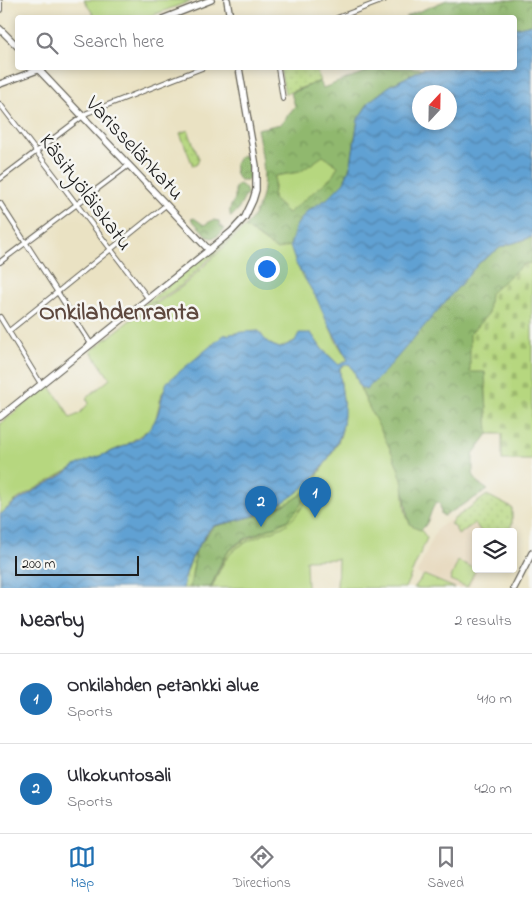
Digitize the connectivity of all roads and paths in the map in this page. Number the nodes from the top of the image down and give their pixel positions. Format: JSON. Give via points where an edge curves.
{"nodes":[{"id":1,"x":211,"y":0,"type":"edge"},
{"id":2,"x":227,"y":0,"type":"edge"},
{"id":3,"x":384,"y":0,"type":"edge"},
{"id":4,"x":0,"y":2,"type":"edge"},
{"id":5,"x":0,"y":10,"type":"edge"},
{"id":6,"x":173,"y":15,"type":"edge"},
{"id":7,"x":230,"y":15,"type":"edge"},
{"id":8,"x":345,"y":15,"type":"edge"},
{"id":9,"x":0,"y":29,"type":"edge"},
{"id":10,"x":15,"y":44,"type":"edge"},
{"id":11,"x":35,"y":70,"type":"edge"},
{"id":12,"x":42,"y":70,"type":"edge"},
{"id":13,"x":197,"y":70,"type":"edge"},
{"id":14,"x":239,"y":70,"type":"edge"},
{"id":15,"x":278,"y":70,"type":"edge"},
{"id":16,"x":0,"y":84,"type":"edge"},
{"id":17,"x":283,"y":99,"type":"dead end"},
{"id":18,"x":0,"y":104,"type":"edge"},
{"id":19,"x":83,"y":116,"type":"junction"},
{"id":20,"x":36,"y":152,"type":"junction"},
{"id":21,"x":129,"y":165,"type":"junction"},
{"id":22,"x":0,"y":179,"type":"edge"},
{"id":23,"x":0,"y":204,"type":"edge"},
{"id":24,"x":76,"y":204,"type":"junction"},
{"id":25,"x":166,"y":205,"type":"junction"},
{"id":26,"x":25,"y":242,"type":"junction"},
{"id":27,"x":111,"y":249,"type":"junction"},
{"id":28,"x":208,"y":250,"type":"junction"},
{"id":29,"x":0,"y":262,"type":"edge"},
{"id":30,"x":58,"y":292,"type":"junction"},
{"id":31,"x":148,"y":298,"type":"junction"},
{"id":32,"x":0,"y":317,"type":"edge"},
{"id":33,"x":9,"y":332,"type":"junction"},
{"id":34,"x":92,"y":344,"type":"junction"},
{"id":35,"x":41,"y":384,"type":"junction"},
{"id":36,"x":0,"y":417,"type":"edge"},
{"id":37,"x":532,"y":553,"type":"edge"},
{"id":38,"x":514,"y":588,"type":"edge"}],
"edges":[{"from":1,"to":6,"type":"main road"},
{"from":2,"to":7,"type":"main road"},
{"from":3,"to":8,"type":"street"},
{"from":4,"to":5,"type":"street"},
{"from":9,"to":10,"type":"main road"},
{"from":11,"to":16,"type":"main road"},
{"from":12,"to":19,"type":"main road","name":"Varisselänkatu"},
{"from":13,"to":19,"type":"street"},
{"from":14,"to":28,"type":"main road","via":[[256,166],[256,190],[245,217]]},
{"from":15,"to":17,"type":"street"},
{"from":18,"to":20,"type":"street","name":"Käsityöläiskatu"},
{"from":19,"to":20,"type":"street"},
{"from":19,"to":21,"type":"main road","name":"Varisselänkatu"},
{"from":20,"to":22,"type":"street"},
{"from":20,"to":24,"type":"street","name":"Käsityöläiskatu"},
{"from":21,"to":24,"type":"street"},
{"from":21,"to":25,"type":"main road","name":"Varisselänkatu"},
{"from":23,"to":26,"type":"street"},
{"from":24,"to":26,"type":"street"},
{"from":24,"to":27,"type":"street","name":"Käsityöläiskatu"},
{"from":25,"to":27,"type":"street"},
{"from":25,"to":28,"type":"main road","name":"Varisselänkatu"},
{"from":26,"to":29,"type":"street"},
{"from":26,"to":30,"type":"street"},
{"from":27,"to":30,"type":"street"},
{"from":27,"to":31,"type":"street","name":"Käsityöläiskatu"},
{"from":28,"to":31,"type":"main road"},
{"from":30,"to":33,"type":"street"},
{"from":30,"to":34,"type":"street"},
{"from":31,"to":34,"type":"main road"},
{"from":32,"to":33,"type":"street"},
{"from":33,"to":35,"type":"street"},
{"from":34,"to":35,"type":"main road"},
{"from":35,"to":36,"type":"main road"},
{"from":37,"to":38,"type":"main road"}]}
